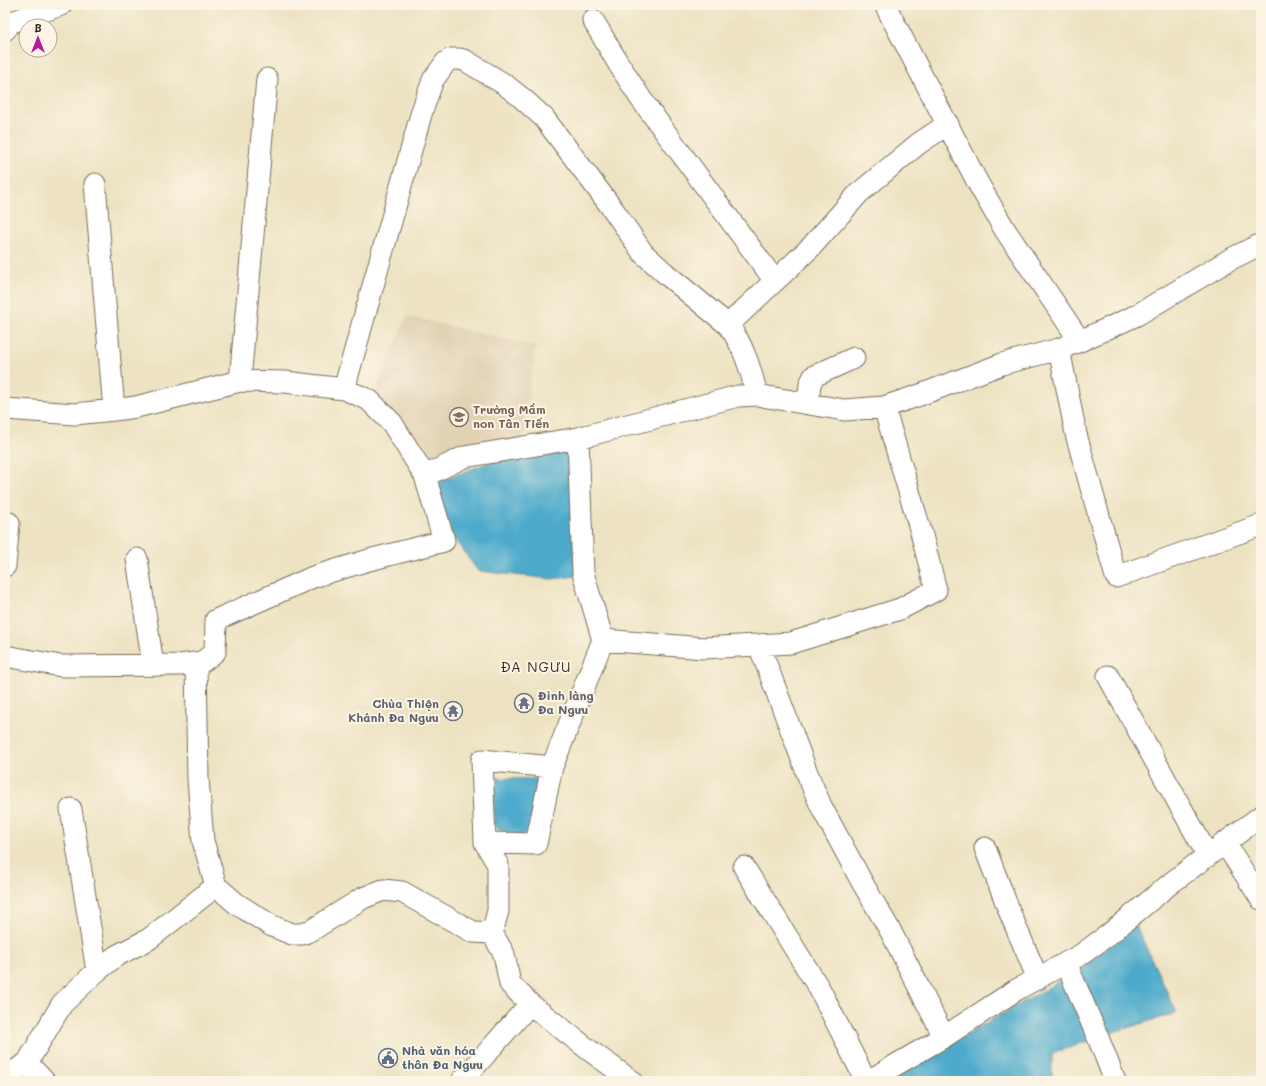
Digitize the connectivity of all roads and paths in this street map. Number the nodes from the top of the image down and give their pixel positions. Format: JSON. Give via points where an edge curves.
{"nodes":[{"id":1,"x":61,"y":5,"type":"edge"},
{"id":2,"x":885,"y":5,"type":"edge"},
{"id":3,"x":593,"y":20,"type":"dead end"},
{"id":4,"x":5,"y":30,"type":"edge"},
{"id":5,"x":268,"y":79,"type":"dead end"},
{"id":6,"x":948,"y":124,"type":"junction"},
{"id":7,"x":95,"y":184,"type":"dead end"},
{"id":8,"x":1261,"y":244,"type":"edge"},
{"id":9,"x":775,"y":281,"type":"junction"},
{"id":10,"x":728,"y":325,"type":"junction"},
{"id":11,"x":1080,"y":341,"type":"junction"},
{"id":12,"x":1059,"y":349,"type":"junction"},
{"id":13,"x":854,"y":358,"type":"dead end"},
{"id":14,"x":240,"y":381,"type":"junction"},
{"id":15,"x":344,"y":389,"type":"junction"},
{"id":16,"x":757,"y":395,"type":"junction"},
{"id":17,"x":808,"y":404,"type":"junction"},
{"id":18,"x":884,"y":407,"type":"junction"},
{"id":19,"x":5,"y":409,"type":"edge"},
{"id":20,"x":114,"y":410,"type":"junction"},
{"id":21,"x":578,"y":438,"type":"junction"},
{"id":22,"x":425,"y":476,"type":"junction"},
{"id":23,"x":8,"y":523,"type":"dead end"},
{"id":24,"x":1261,"y":526,"type":"edge"},
{"id":25,"x":137,"y":559,"type":"dead end"},
{"id":26,"x":5,"y":566,"type":"edge"},
{"id":27,"x":603,"y":640,"type":"junction"},
{"id":28,"x":759,"y":645,"type":"junction"},
{"id":29,"x":5,"y":656,"type":"edge"},
{"id":30,"x":196,"y":663,"type":"junction"},
{"id":31,"x":153,"y":665,"type":"junction"},
{"id":32,"x":1108,"y":676,"type":"dead end"},
{"id":33,"x":552,"y":767,"type":"junction"},
{"id":34,"x":71,"y":809,"type":"dead end"},
{"id":35,"x":1261,"y":816,"type":"edge"},
{"id":36,"x":485,"y":843,"type":"junction"},
{"id":37,"x":1225,"y":843,"type":"junction"},
{"id":38,"x":985,"y":848,"type":"dead end"},
{"id":39,"x":1208,"y":856,"type":"junction"},
{"id":40,"x":744,"y":867,"type":"dead end"},
{"id":41,"x":216,"y":886,"type":"junction"},
{"id":42,"x":1261,"y":899,"type":"edge"},
{"id":43,"x":492,"y":934,"type":"junction"},
{"id":44,"x":1068,"y":968,"type":"junction"},
{"id":45,"x":97,"y":971,"type":"junction"},
{"id":46,"x":1038,"y":978,"type":"junction"},
{"id":47,"x":530,"y":1004,"type":"junction"},
{"id":48,"x":944,"y":1037,"type":"junction"},
{"id":49,"x":27,"y":1063,"type":"junction"},
{"id":50,"x":5,"y":1077,"type":"edge"},
{"id":51,"x":465,"y":1079,"type":"edge"},
{"id":52,"x":44,"y":1081,"type":"edge"},
{"id":53,"x":632,"y":1081,"type":"edge"},
{"id":54,"x":867,"y":1081,"type":"edge"},
{"id":55,"x":1114,"y":1081,"type":"edge"}],
"edges":[{"from":1,"to":4,"type":"street","via":[[12,22]]},
{"from":2,"to":6,"type":"street"},
{"from":3,"to":9,"type":"street","via":[[641,99]]},
{"from":5,"to":14,"type":"street"},
{"from":6,"to":9,"type":"street","via":[[872,181],[811,247]]},
{"from":6,"to":11,"type":"street","via":[[1005,230]]},
{"from":7,"to":20,"type":"street"},
{"from":8,"to":11,"type":"street","via":[[1229,260],[1137,315]]},
{"from":9,"to":10,"type":"street"},
{"from":10,"to":15,"type":"street","via":[[643,253],[544,118],[504,84],[466,61],[451,59],[433,80],[422,111]]},
{"from":10,"to":16,"type":"street","via":[[743,352]]},
{"from":11,"to":12,"type":"street"},
{"from":12,"to":18,"type":"street","via":[[1002,364]]},
{"from":12,"to":24,"type":"street","via":[[1076,434],[1116,577]]},
{"from":13,"to":17,"type":"street","via":[[814,376],[810,384]]},
{"from":14,"to":15,"type":"street","via":[[285,382]]},
{"from":14,"to":20,"type":"street","via":[[136,407]]},
{"from":15,"to":22,"type":"street","via":[[369,400],[392,423]]},
{"from":16,"to":17,"type":"street"},
{"from":16,"to":21,"type":"street","via":[[726,398]]},
{"from":17,"to":18,"type":"street","via":[[844,410]]},
{"from":18,"to":28,"type":"street","via":[[936,590],[900,609],[791,643]]},
{"from":19,"to":20,"type":"street","via":[[75,414]]},
{"from":21,"to":22,"type":"street","via":[[464,457]]},
{"from":21,"to":27,"type":"street","via":[[583,573]]},
{"from":22,"to":30,"type":"street","via":[[444,541],[313,577],[216,620],[215,652],[202,662]]},
{"from":23,"to":26,"type":"street"},
{"from":25,"to":31,"type":"street"},
{"from":27,"to":28,"type":"street","via":[[704,648]]},
{"from":27,"to":33,"type":"street"},
{"from":28,"to":48,"type":"street","via":[[808,778],[821,806],[891,932]]},
{"from":29,"to":31,"type":"street","via":[[61,666]]},
{"from":30,"to":31,"type":"street"},
{"from":30,"to":41,"type":"street","via":[[198,779],[203,841]]},
{"from":32,"to":39,"type":"street"},
{"from":33,"to":36,"type":"street","via":[[536,844]]},
{"from":33,"to":36,"type":"street","via":[[482,760]]},
{"from":34,"to":45,"type":"street"},
{"from":35,"to":37,"type":"street"},
{"from":36,"to":43,"type":"street","via":[[498,865],[498,911]]},
{"from":37,"to":39,"type":"street"},
{"from":37,"to":42,"type":"street"},
{"from":38,"to":46,"type":"street"},
{"from":39,"to":44,"type":"street","via":[[1082,954]]},
{"from":40,"to":54,"type":"street","via":[[819,988]]},
{"from":41,"to":43,"type":"street","via":[[237,904],[272,926],[292,934],[312,930],[363,898],[383,890],[402,892],[473,932]]},
{"from":41,"to":45,"type":"street","via":[[149,939],[116,956]]},
{"from":43,"to":47,"type":"street","via":[[504,954],[510,984]]},
{"from":44,"to":46,"type":"street"},
{"from":44,"to":55,"type":"street"},
{"from":45,"to":49,"type":"street","via":[[62,1004]]},
{"from":46,"to":48,"type":"street"},
{"from":47,"to":51,"type":"street"},
{"from":47,"to":53,"type":"street"},
{"from":48,"to":54,"type":"street"},
{"from":49,"to":50,"type":"street"},
{"from":49,"to":52,"type":"street"}]}
